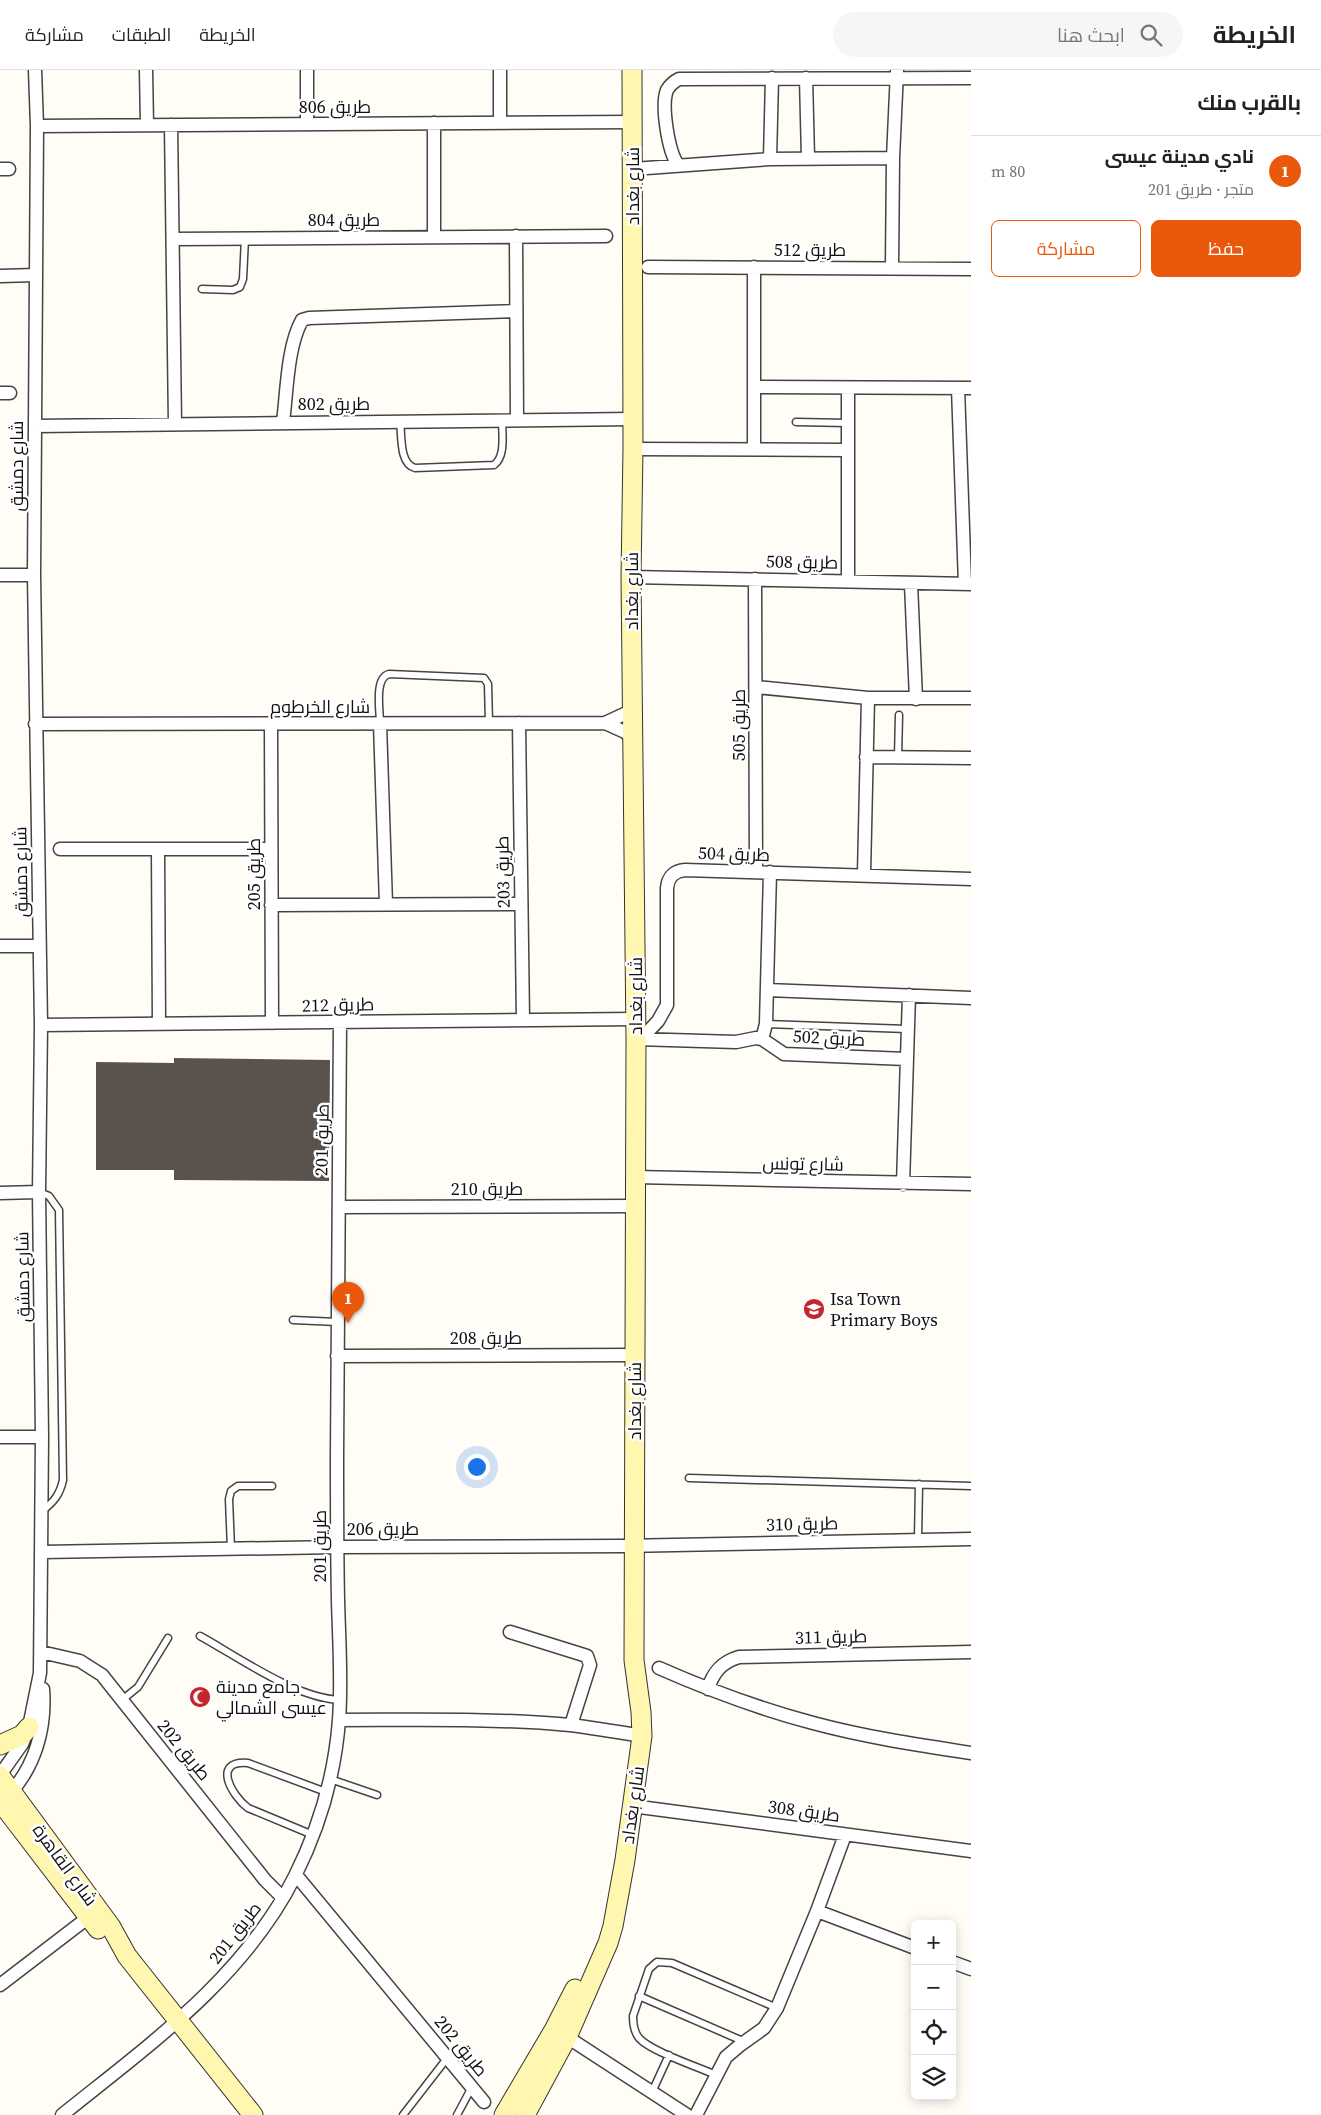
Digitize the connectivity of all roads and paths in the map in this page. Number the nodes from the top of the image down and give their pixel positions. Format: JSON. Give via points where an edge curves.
{"nodes":[{"id":1,"x":36,"y":70,"type":"edge"},
{"id":2,"x":146,"y":70,"type":"edge"},
{"id":3,"x":307,"y":70,"type":"edge"},
{"id":4,"x":500,"y":70,"type":"edge"},
{"id":5,"x":632,"y":70,"type":"edge"},
{"id":6,"x":897,"y":74,"type":"edge"},
{"id":7,"x":772,"y":78,"type":"junction"},
{"id":8,"x":806,"y":78,"type":"junction"},
{"id":9,"x":971,"y":78,"type":"edge"},
{"id":10,"x":632,"y":122,"type":"junction"},
{"id":11,"x":500,"y":123,"type":"junction"},
{"id":12,"x":307,"y":124,"type":"junction"},
{"id":13,"x":434,"y":124,"type":"junction"},
{"id":14,"x":146,"y":125,"type":"junction"},
{"id":15,"x":37,"y":126,"type":"junction"},
{"id":16,"x":171,"y":126,"type":"junction"},
{"id":17,"x":808,"y":158,"type":"junction"},
{"id":18,"x":893,"y":158,"type":"junction"},
{"id":19,"x":770,"y":159,"type":"junction"},
{"id":20,"x":678,"y":165,"type":"junction"},
{"id":21,"x":633,"y":169,"type":"junction"},
{"id":22,"x":516,"y":236,"type":"junction"},
{"id":23,"x":606,"y":236,"type":"dead end"},
{"id":24,"x":434,"y":237,"type":"junction"},
{"id":25,"x":245,"y":238,"type":"junction"},
{"id":26,"x":173,"y":239,"type":"junction"},
{"id":27,"x":648,"y":266,"type":"dead end"},
{"id":28,"x":754,"y":267,"type":"junction"},
{"id":29,"x":892,"y":268,"type":"junction"},
{"id":30,"x":971,"y":269,"type":"edge"},
{"id":31,"x":0,"y":276,"type":"edge"},
{"id":32,"x":36,"y":276,"type":"junction"},
{"id":33,"x":202,"y":289,"type":"dead end"},
{"id":34,"x":516,"y":311,"type":"junction"},
{"id":35,"x":754,"y":387,"type":"junction"},
{"id":36,"x":848,"y":388,"type":"junction"},
{"id":37,"x":965,"y":388,"type":"edge"},
{"id":38,"x":633,"y":419,"type":"junction"},
{"id":39,"x":502,"y":420,"type":"junction"},
{"id":40,"x":517,"y":420,"type":"junction"},
{"id":41,"x":283,"y":422,"type":"junction"},
{"id":42,"x":400,"y":422,"type":"junction"},
{"id":43,"x":796,"y":422,"type":"dead end"},
{"id":44,"x":848,"y":423,"type":"junction"},
{"id":45,"x":175,"y":424,"type":"junction"},
{"id":46,"x":35,"y":426,"type":"junction"},
{"id":47,"x":633,"y":448,"type":"junction"},
{"id":48,"x":754,"y":449,"type":"junction"},
{"id":49,"x":848,"y":450,"type":"junction"},
{"id":50,"x":0,"y":575,"type":"edge"},
{"id":51,"x":34,"y":575,"type":"junction"},
{"id":52,"x":631,"y":577,"type":"junction"},
{"id":53,"x":755,"y":579,"type":"junction"},
{"id":54,"x":848,"y":581,"type":"junction"},
{"id":55,"x":911,"y":584,"type":"junction"},
{"id":56,"x":968,"y":584,"type":"edge"},
{"id":57,"x":756,"y":687,"type":"junction"},
{"id":58,"x":868,"y":698,"type":"junction"},
{"id":59,"x":971,"y":698,"type":"edge"},
{"id":60,"x":916,"y":699,"type":"junction"},
{"id":61,"x":633,"y":710,"type":"junction"},
{"id":62,"x":899,"y":715,"type":"dead end"},
{"id":63,"x":489,"y":723,"type":"junction"},
{"id":64,"x":519,"y":723,"type":"junction"},
{"id":65,"x":605,"y":723,"type":"junction"},
{"id":66,"x":35,"y":724,"type":"junction"},
{"id":67,"x":271,"y":724,"type":"junction"},
{"id":68,"x":380,"y":724,"type":"junction"},
{"id":69,"x":634,"y":739,"type":"junction"},
{"id":70,"x":866,"y":757,"type":"junction"},
{"id":71,"x":898,"y":757,"type":"junction"},
{"id":72,"x":971,"y":758,"type":"edge"},
{"id":73,"x":271,"y":848,"type":"junction"},
{"id":74,"x":60,"y":849,"type":"dead end"},
{"id":75,"x":158,"y":849,"type":"junction"},
{"id":76,"x":756,"y":872,"type":"junction"},
{"id":77,"x":770,"y":872,"type":"junction"},
{"id":78,"x":864,"y":874,"type":"junction"},
{"id":79,"x":971,"y":879,"type":"edge"},
{"id":80,"x":386,"y":904,"type":"junction"},
{"id":81,"x":521,"y":904,"type":"junction"},
{"id":82,"x":271,"y":905,"type":"junction"},
{"id":83,"x":0,"y":946,"type":"edge"},
{"id":84,"x":39,"y":946,"type":"junction"},
{"id":85,"x":767,"y":990,"type":"junction"},
{"id":86,"x":909,"y":995,"type":"junction"},
{"id":87,"x":971,"y":998,"type":"edge"},
{"id":88,"x":636,"y":1019,"type":"junction"},
{"id":89,"x":523,"y":1020,"type":"junction"},
{"id":90,"x":340,"y":1022,"type":"junction"},
{"id":91,"x":272,"y":1023,"type":"junction"},
{"id":92,"x":159,"y":1024,"type":"junction"},
{"id":93,"x":766,"y":1024,"type":"junction"},
{"id":94,"x":41,"y":1025,"type":"junction"},
{"id":95,"x":907,"y":1030,"type":"junction"},
{"id":96,"x":639,"y":1038,"type":"junction"},
{"id":97,"x":762,"y":1039,"type":"junction"},
{"id":98,"x":906,"y":1059,"type":"junction"},
{"id":99,"x":635,"y":1178,"type":"junction"},
{"id":100,"x":903,"y":1184,"type":"junction"},
{"id":101,"x":971,"y":1184,"type":"edge"},
{"id":102,"x":40,"y":1192,"type":"junction"},
{"id":103,"x":0,"y":1193,"type":"edge"},
{"id":104,"x":635,"y":1206,"type":"junction"},
{"id":105,"x":339,"y":1207,"type":"junction"},
{"id":106,"x":293,"y":1320,"type":"dead end"},
{"id":107,"x":338,"y":1322,"type":"junction"},
{"id":108,"x":635,"y":1355,"type":"junction"},
{"id":109,"x":337,"y":1356,"type":"junction"},
{"id":110,"x":0,"y":1437,"type":"edge"},
{"id":111,"x":42,"y":1437,"type":"junction"},
{"id":112,"x":689,"y":1478,"type":"dead end"},
{"id":113,"x":919,"y":1484,"type":"junction"},
{"id":114,"x":272,"y":1486,"type":"dead end"},
{"id":115,"x":971,"y":1486,"type":"edge"},
{"id":116,"x":42,"y":1511,"type":"junction"},
{"id":117,"x":918,"y":1539,"type":"junction"},
{"id":118,"x":971,"y":1539,"type":"edge"},
{"id":119,"x":634,"y":1546,"type":"junction"},
{"id":120,"x":337,"y":1547,"type":"junction"},
{"id":121,"x":231,"y":1549,"type":"junction"},
{"id":122,"x":42,"y":1552,"type":"junction"},
{"id":123,"x":510,"y":1632,"type":"dead end"},
{"id":124,"x":200,"y":1636,"type":"dead end"},
{"id":125,"x":168,"y":1638,"type":"dead end"},
{"id":126,"x":41,"y":1652,"type":"junction"},
{"id":127,"x":971,"y":1652,"type":"edge"},
{"id":128,"x":659,"y":1668,"type":"dead end"},
{"id":129,"x":40,"y":1673,"type":"junction"},
{"id":130,"x":708,"y":1689,"type":"junction"},
{"id":131,"x":122,"y":1700,"type":"junction"},
{"id":132,"x":340,"y":1700,"type":"junction"},
{"id":133,"x":339,"y":1720,"type":"junction"},
{"id":134,"x":571,"y":1725,"type":"junction"},
{"id":135,"x":29,"y":1727,"type":"junction"},
{"id":136,"x":642,"y":1736,"type":"junction"},
{"id":137,"x":0,"y":1745,"type":"edge"},
{"id":138,"x":971,"y":1753,"type":"edge"},
{"id":139,"x":0,"y":1776,"type":"edge"},
{"id":140,"x":330,"y":1779,"type":"junction"},
{"id":141,"x":326,"y":1792,"type":"junction"},
{"id":142,"x":377,"y":1795,"type":"dead end"},
{"id":143,"x":3,"y":1800,"type":"edge"},
{"id":144,"x":632,"y":1806,"type":"junction"},
{"id":145,"x":844,"y":1834,"type":"junction"},
{"id":146,"x":313,"y":1835,"type":"junction"},
{"id":147,"x":971,"y":1851,"type":"edge"},
{"id":148,"x":296,"y":1875,"type":"junction"},
{"id":149,"x":283,"y":1898,"type":"junction"},
{"id":150,"x":817,"y":1911,"type":"junction"},
{"id":151,"x":93,"y":1914,"type":"junction"},
{"id":152,"x":614,"y":1919,"type":"junction"},
{"id":153,"x":911,"y":1946,"type":"edge"},
{"id":154,"x":956,"y":1963,"type":"edge"},
{"id":155,"x":971,"y":1969,"type":"edge"},
{"id":156,"x":0,"y":1985,"type":"edge"},
{"id":157,"x":639,"y":1996,"type":"junction"},
{"id":158,"x":778,"y":2008,"type":"junction"},
{"id":159,"x":180,"y":2021,"type":"junction"},
{"id":160,"x":567,"y":2037,"type":"junction"},
{"id":161,"x":746,"y":2042,"type":"junction"},
{"id":162,"x":669,"y":2055,"type":"junction"},
{"id":163,"x":448,"y":2057,"type":"junction"},
{"id":164,"x":716,"y":2075,"type":"junction"},
{"id":165,"x":472,"y":2086,"type":"junction"},
{"id":166,"x":527,"y":2092,"type":"junction"},
{"id":167,"x":652,"y":2092,"type":"junction"},
{"id":168,"x":484,"y":2102,"type":"dead end"},
{"id":169,"x":62,"y":2115,"type":"edge"},
{"id":170,"x":254,"y":2115,"type":"edge"},
{"id":171,"x":403,"y":2115,"type":"edge"},
{"id":172,"x":457,"y":2115,"type":"edge"},
{"id":173,"x":504,"y":2115,"type":"edge"},
{"id":174,"x":525,"y":2115,"type":"edge"},
{"id":175,"x":688,"y":2115,"type":"edge"},
{"id":176,"x":696,"y":2115,"type":"edge"}],
"edges":[{"from":1,"to":15,"type":"street","name":"شارع دمشق"},
{"from":2,"to":14,"type":"street"},
{"from":3,"to":12,"type":"street"},
{"from":4,"to":11,"type":"street"},
{"from":5,"to":10,"type":"street","name":"شارع بغداد"},
{"from":6,"to":8,"type":"street"},
{"from":6,"to":9,"type":"street"},
{"from":6,"to":18,"type":"street"},
{"from":7,"to":8,"type":"street"},
{"from":7,"to":19,"type":"street"},
{"from":7,"to":20,"type":"street","via":[[686,78],[672,83],[666,95],[667,138],[670,152]]},
{"from":8,"to":17,"type":"street"},
{"from":10,"to":11,"type":"street","name":"طريق 806"},
{"from":10,"to":21,"type":"street","name":"شارع بغداد"},
{"from":11,"to":13,"type":"street","name":"طريق 806"},
{"from":12,"to":13,"type":"street","name":"طريق 806"},
{"from":12,"to":16,"type":"street","name":"طريق 806"},
{"from":13,"to":24,"type":"street"},
{"from":14,"to":15,"type":"street","name":"طريق 806"},
{"from":14,"to":16,"type":"street","name":"طريق 806"},
{"from":15,"to":32,"type":"street","name":"شارع دمشق"},
{"from":16,"to":26,"type":"street"},
{"from":17,"to":18,"type":"street"},
{"from":17,"to":19,"type":"street"},
{"from":18,"to":29,"type":"street"},
{"from":19,"to":20,"type":"street"},
{"from":20,"to":21,"type":"street"},
{"from":21,"to":38,"type":"street","name":"شارع بغداد"},
{"from":22,"to":23,"type":"street","name":"طريق 804"},
{"from":22,"to":24,"type":"street","name":"طريق 804"},
{"from":22,"to":34,"type":"street"},
{"from":24,"to":25,"type":"street","name":"طريق 804"},
{"from":25,"to":26,"type":"street","name":"طريق 804"},
{"from":25,"to":33,"type":"lane","via":[[240,287],[233,290]]},
{"from":26,"to":45,"type":"street"},
{"from":27,"to":28,"type":"street","name":"طريق 512"},
{"from":28,"to":29,"type":"street","name":"طريق 512"},
{"from":28,"to":35,"type":"street"},
{"from":29,"to":30,"type":"street","name":"طريق 512"},
{"from":31,"to":32,"type":"street"},
{"from":32,"to":46,"type":"street","name":"شارع دمشق"},
{"from":34,"to":40,"type":"street"},
{"from":34,"to":41,"type":"street","via":[[302,320],[291,359]]},
{"from":35,"to":36,"type":"street"},
{"from":35,"to":48,"type":"street"},
{"from":36,"to":37,"type":"street"},
{"from":36,"to":44,"type":"street"},
{"from":37,"to":56,"type":"street"},
{"from":38,"to":40,"type":"street","name":"طريق 802"},
{"from":38,"to":47,"type":"street","name":"شارع بغداد"},
{"from":39,"to":40,"type":"street","name":"طريق 802"},
{"from":39,"to":42,"type":"street","name":"طريق 802"},
{"from":39,"to":42,"type":"lane","via":[[501,454],[494,464],[415,468],[405,460]]},
{"from":41,"to":42,"type":"street","name":"طريق 802"},
{"from":41,"to":45,"type":"street","name":"طريق 802"},
{"from":43,"to":44,"type":"lane"},
{"from":44,"to":49,"type":"street"},
{"from":45,"to":46,"type":"street","name":"طريق 802"},
{"from":46,"to":51,"type":"street","name":"شارع دمشق"},
{"from":47,"to":48,"type":"street"},
{"from":47,"to":52,"type":"street","name":"شارع بغداد"},
{"from":48,"to":49,"type":"street"},
{"from":49,"to":54,"type":"street"},
{"from":50,"to":51,"type":"street"},
{"from":51,"to":66,"type":"street","name":"شارع دمشق"},
{"from":52,"to":53,"type":"street","name":"طريق 508"},
{"from":52,"to":61,"type":"street","name":"شارع بغداد"},
{"from":53,"to":54,"type":"street","name":"طريق 508"},
{"from":53,"to":57,"type":"street","name":"طريق 505"},
{"from":54,"to":55,"type":"street","name":"طريق 508"},
{"from":55,"to":56,"type":"street","name":"طريق 508"},
{"from":55,"to":60,"type":"street"},
{"from":57,"to":58,"type":"street"},
{"from":57,"to":76,"type":"street","name":"طريق 505"},
{"from":58,"to":60,"type":"street"},
{"from":58,"to":70,"type":"street"},
{"from":59,"to":60,"type":"street"},
{"from":61,"to":65,"type":"street","name":"شارع الخرطوم"},
{"from":61,"to":69,"type":"street","name":"شارع بغداد"},
{"from":62,"to":71,"type":"lane"},
{"from":63,"to":64,"type":"street","name":"شارع الخرطوم"},
{"from":63,"to":68,"type":"street","name":"شارع الخرطوم"},
{"from":63,"to":68,"type":"lane","via":[[488,684],[484,678],[389,674],[379,683]]},
{"from":64,"to":65,"type":"street","name":"شارع الخرطوم"},
{"from":64,"to":81,"type":"street","name":"طريق 203"},
{"from":65,"to":69,"type":"street","name":"شارع الخرطوم"},
{"from":66,"to":67,"type":"street","name":"شارع الخرطوم"},
{"from":66,"to":84,"type":"street","name":"شارع دمشق"},
{"from":67,"to":68,"type":"street","name":"شارع الخرطوم"},
{"from":67,"to":73,"type":"street","name":"طريق 205"},
{"from":68,"to":80,"type":"street"},
{"from":69,"to":88,"type":"street","name":"شارع بغداد"},
{"from":70,"to":71,"type":"street"},
{"from":70,"to":78,"type":"street"},
{"from":71,"to":72,"type":"street"},
{"from":73,"to":75,"type":"street"},
{"from":73,"to":82,"type":"street","name":"طريق 205"},
{"from":74,"to":75,"type":"street"},
{"from":75,"to":92,"type":"street"},
{"from":76,"to":77,"type":"street","name":"طريق 504"},
{"from":76,"to":96,"type":"street","name":"طريق 504","via":[[685,870],[670,877],[666,888],[667,1005],[658,1021]]},
{"from":77,"to":78,"type":"street","name":"طريق 504"},
{"from":77,"to":85,"type":"street"},
{"from":78,"to":79,"type":"street","name":"طريق 504"},
{"from":80,"to":81,"type":"street"},
{"from":80,"to":82,"type":"street"},
{"from":81,"to":89,"type":"street","name":"طريق 203"},
{"from":82,"to":91,"type":"street","name":"طريق 205"},
{"from":83,"to":84,"type":"street"},
{"from":84,"to":94,"type":"street","name":"شارع دمشق"},
{"from":85,"to":86,"type":"street"},
{"from":85,"to":93,"type":"street"},
{"from":86,"to":87,"type":"street"},
{"from":86,"to":95,"type":"street"},
{"from":88,"to":89,"type":"street","name":"طريق 212"},
{"from":88,"to":96,"type":"street","name":"شارع بغداد"},
{"from":89,"to":90,"type":"street","name":"طريق 212"},
{"from":90,"to":91,"type":"street","name":"طريق 212"},
{"from":90,"to":105,"type":"street","name":"طريق 201"},
{"from":91,"to":92,"type":"street","name":"طريق 212"},
{"from":92,"to":94,"type":"street","name":"طريق 212"},
{"from":93,"to":95,"type":"lane"},
{"from":93,"to":97,"type":"street"},
{"from":94,"to":102,"type":"street","name":"شارع دمشق"},
{"from":95,"to":98,"type":"street"},
{"from":96,"to":97,"type":"street","via":[[736,1042]]},
{"from":96,"to":99,"type":"street","name":"شارع بغداد"},
{"from":97,"to":98,"type":"street","name":"طريق 502","via":[[784,1054]]},
{"from":98,"to":100,"type":"street"},
{"from":99,"to":100,"type":"street","name":"شارع تونس"},
{"from":99,"to":104,"type":"street","name":"شارع بغداد"},
{"from":100,"to":101,"type":"street","name":"شارع تونس"},
{"from":102,"to":103,"type":"street"},
{"from":102,"to":111,"type":"street","name":"شارع دمشق"},
{"from":102,"to":116,"type":"lane","via":[[49,1196],[58,1210],[63,1480],[54,1502]]},
{"from":104,"to":105,"type":"street","name":"طريق 210"},
{"from":104,"to":108,"type":"street","name":"شارع بغداد"},
{"from":105,"to":107,"type":"street","name":"طريق 201"},
{"from":106,"to":107,"type":"lane"},
{"from":107,"to":109,"type":"street","name":"طريق 201"},
{"from":108,"to":109,"type":"street","name":"طريق 208"},
{"from":108,"to":119,"type":"street","name":"شارع بغداد"},
{"from":109,"to":120,"type":"street","name":"طريق 201"},
{"from":110,"to":111,"type":"street"},
{"from":111,"to":116,"type":"street","name":"شارع دمشق"},
{"from":112,"to":113,"type":"lane"},
{"from":113,"to":115,"type":"lane"},
{"from":113,"to":117,"type":"lane"},
{"from":114,"to":121,"type":"lane","via":[[238,1486],[231,1491]]},
{"from":116,"to":122,"type":"street","name":"شارع دمشق"},
{"from":117,"to":118,"type":"street","name":"طريق 310"},
{"from":117,"to":119,"type":"street","name":"طريق 310"},
{"from":119,"to":120,"type":"street","name":"طريق 206"},
{"from":119,"to":136,"type":"street","name":"شارع بغداد","via":[[634,1660]]},
{"from":120,"to":121,"type":"street","name":"طريق 206"},
{"from":120,"to":132,"type":"street","name":"طريق 201"},
{"from":121,"to":122,"type":"street","name":"طريق 206"},
{"from":122,"to":126,"type":"street","name":"شارع دمشق"},
{"from":123,"to":134,"type":"street","via":[[587,1656],[590,1665]]},
{"from":124,"to":132,"type":"lane","via":[[297,1691],[318,1698]]},
{"from":125,"to":131,"type":"lane","via":[[138,1687]]},
{"from":126,"to":129,"type":"street","name":"شارع دمشق"},
{"from":126,"to":131,"type":"street","name":"طريق 202","via":[[88,1665],[102,1675]]},
{"from":127,"to":130,"type":"street","name":"طريق 311","via":[[739,1657],[718,1668]]},
{"from":128,"to":130,"type":"street"},
{"from":129,"to":135,"type":"street","name":"شارع دمشق"},
{"from":129,"to":143,"type":"street","name":"شارع دمشق","via":[[44,1706],[39,1742],[24,1776]]},
{"from":130,"to":138,"type":"street","via":[[848,1731]]},
{"from":131,"to":149,"type":"street","name":"طريق 202","via":[[265,1880]]},
{"from":132,"to":133,"type":"street","name":"طريق 201"},
{"from":133,"to":134,"type":"street","via":[[479,1720]]},
{"from":133,"to":140,"type":"street","name":"طريق 201"},
{"from":134,"to":136,"type":"street"},
{"from":135,"to":137,"type":"street","via":[[22,1736]]},
{"from":135,"to":139,"type":"street","name":"شارع دمشق","via":[[13,1759]]},
{"from":136,"to":144,"type":"street","name":"شارع بغداد"},
{"from":139,"to":143,"type":"street","name":"شارع القاهرة"},
{"from":140,"to":141,"type":"street","name":"طريق 201"},
{"from":140,"to":142,"type":"lane"},
{"from":141,"to":146,"type":"street","name":"طريق 201"},
{"from":141,"to":146,"type":"lane","via":[[248,1763],[233,1766],[228,1772],[229,1786],[240,1802],[256,1813]]},
{"from":143,"to":151,"type":"street","name":"شارع القاهرة"},
{"from":144,"to":145,"type":"street","name":"طريق 308"},
{"from":144,"to":152,"type":"street","name":"شارع بغداد"},
{"from":145,"to":147,"type":"street","name":"طريق 308"},
{"from":145,"to":150,"type":"street"},
{"from":146,"to":148,"type":"street","name":"طريق 201"},
{"from":148,"to":149,"type":"street","name":"طريق 201"},
{"from":148,"to":163,"type":"street","name":"طريق 202"},
{"from":149,"to":159,"type":"street","name":"طريق 201","via":[[245,1951]]},
{"from":150,"to":153,"type":"street"},
{"from":150,"to":158,"type":"street"},
{"from":151,"to":156,"type":"street"},
{"from":151,"to":159,"type":"street","name":"شارع القاهرة","via":[[108,1940],[127,1956]]},
{"from":152,"to":160,"type":"street","name":"شارع بغداد","via":[[608,1943]]},
{"from":152,"to":166,"type":"street","name":"شارع بغداد","via":[[598,1939]]},
{"from":154,"to":155,"type":"street"},
{"from":157,"to":158,"type":"lane","via":[[649,1969],[657,1962],[667,1961]]},
{"from":157,"to":161,"type":"lane"},
{"from":157,"to":162,"type":"lane","via":[[633,2016],[635,2031],[644,2043]]},
{"from":158,"to":161,"type":"street","via":[[764,2028]]},
{"from":159,"to":169,"type":"street","name":"طريق 201"},
{"from":159,"to":170,"type":"street","name":"شارع القاهرة"},
{"from":160,"to":166,"type":"street","name":"شارع بغداد"},
{"from":160,"to":167,"type":"street"},
{"from":161,"to":164,"type":"street","via":[[726,2057]]},
{"from":162,"to":164,"type":"lane"},
{"from":162,"to":167,"type":"lane"},
{"from":163,"to":165,"type":"street","name":"طريق 202"},
{"from":163,"to":171,"type":"lane"},
{"from":164,"to":176,"type":"street"},
{"from":165,"to":168,"type":"street","name":"طريق 202"},
{"from":165,"to":172,"type":"lane"},
{"from":166,"to":173,"type":"street","name":"شارع بغداد"},
{"from":166,"to":174,"type":"street","name":"شارع بغداد"},
{"from":167,"to":175,"type":"street"}]}
